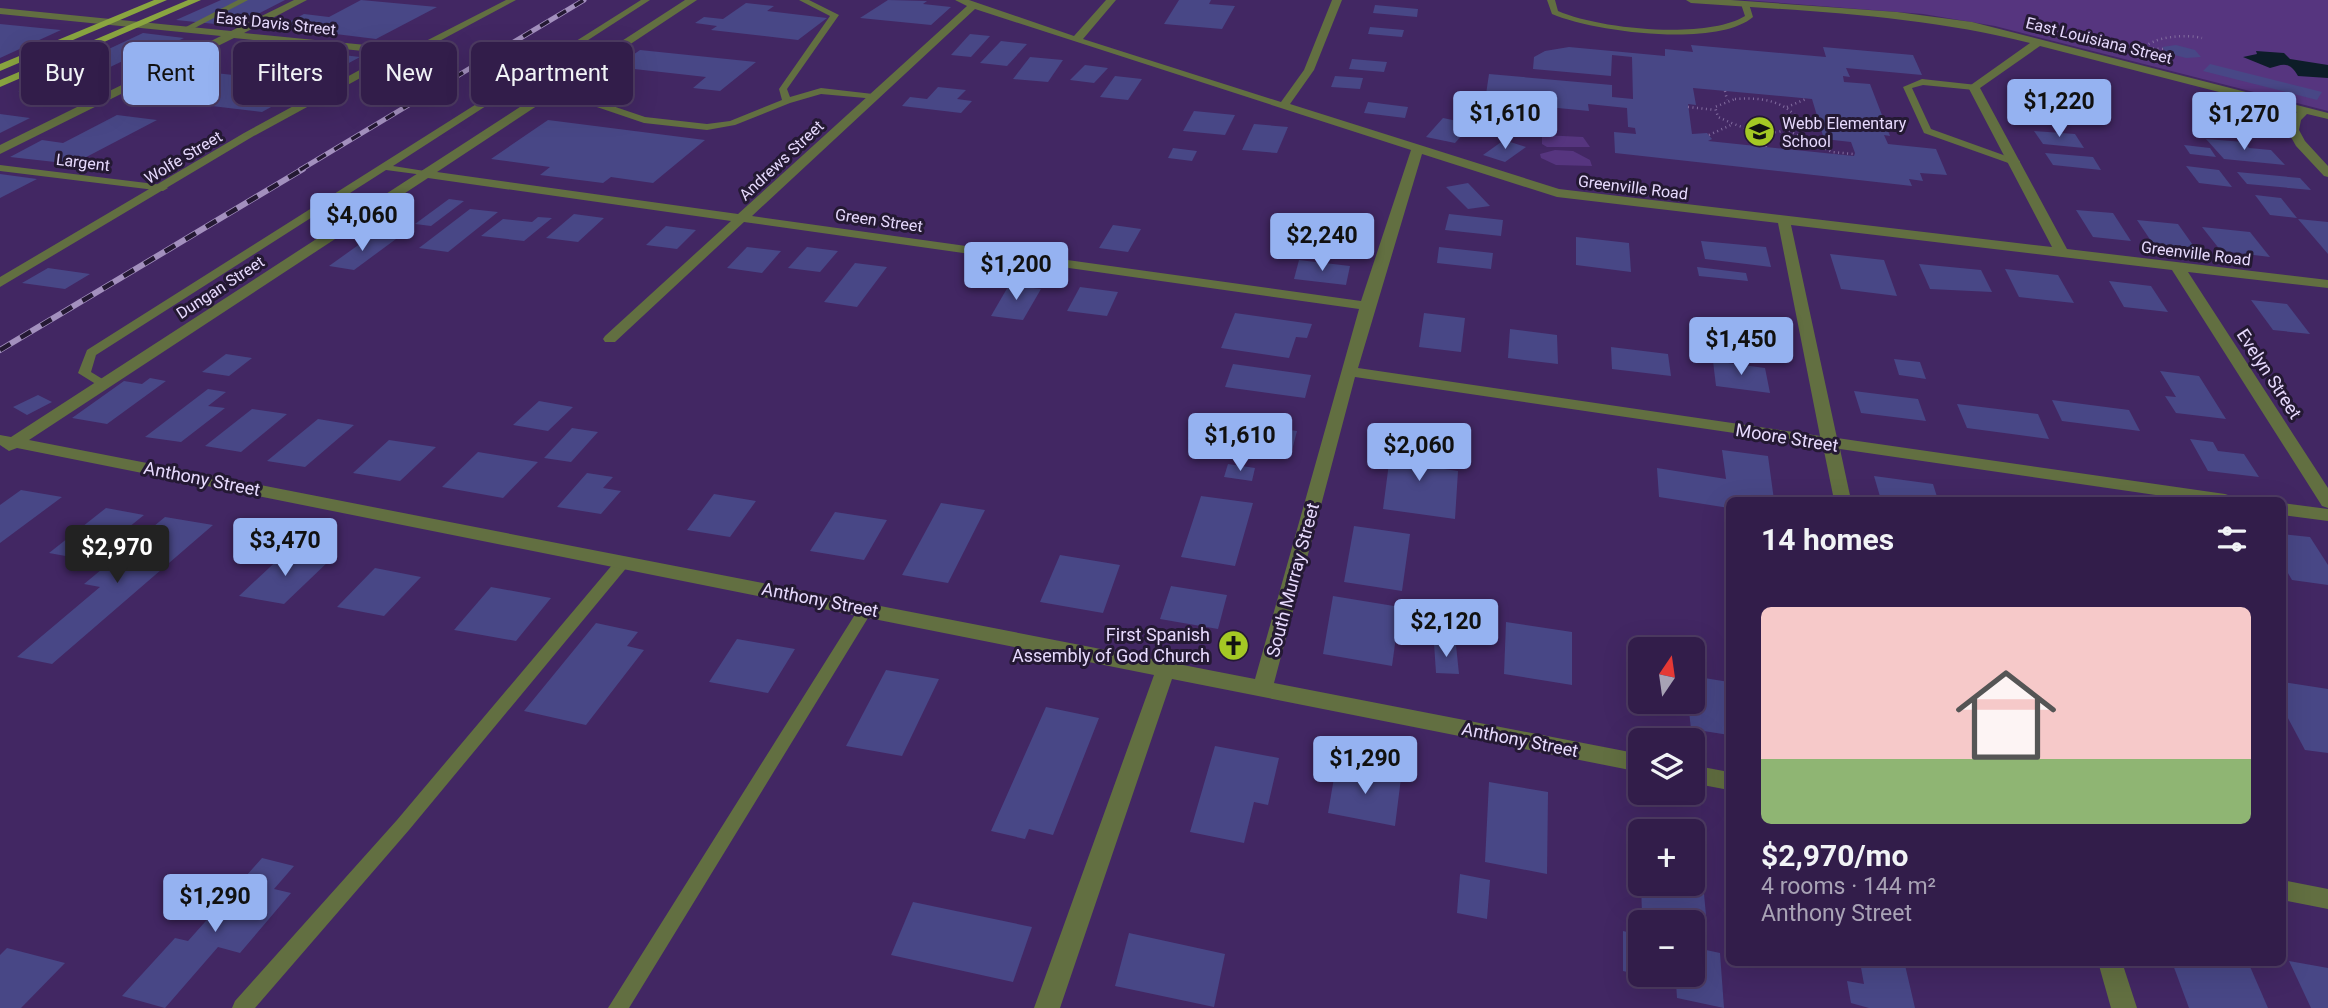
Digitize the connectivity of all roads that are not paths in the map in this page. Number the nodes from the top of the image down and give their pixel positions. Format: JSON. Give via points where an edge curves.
{"nodes":[{"id":1,"x":162,"y":0,"type":"edge"},
{"id":2,"x":197,"y":0,"type":"edge"},
{"id":3,"x":244,"y":0,"type":"edge"},
{"id":4,"x":302,"y":0,"type":"edge"},
{"id":5,"x":512,"y":0,"type":"edge"},
{"id":6,"x":646,"y":0,"type":"edge"},
{"id":7,"x":692,"y":0,"type":"edge"},
{"id":8,"x":803,"y":0,"type":"edge"},
{"id":9,"x":960,"y":0,"type":"edge"},
{"id":10,"x":1111,"y":0,"type":"edge"},
{"id":11,"x":1337,"y":0,"type":"edge"},
{"id":12,"x":1551,"y":0,"type":"edge"},
{"id":13,"x":1691,"y":0,"type":"edge"},
{"id":14,"x":1745,"y":4,"type":"junction"},
{"id":15,"x":973,"y":5,"type":"junction"},
{"id":16,"x":0,"y":11,"type":"edge"},
{"id":17,"x":110,"y":22,"type":"junction"},
{"id":18,"x":140,"y":24,"type":"junction"},
{"id":19,"x":186,"y":29,"type":"junction"},
{"id":20,"x":231,"y":34,"type":"junction"},
{"id":21,"x":1076,"y":40,"type":"junction"},
{"id":22,"x":2040,"y":41,"type":"junction"},
{"id":23,"x":431,"y":42,"type":"edge"},
{"id":24,"x":628,"y":42,"type":"edge"},
{"id":25,"x":361,"y":47,"type":"edge"},
{"id":26,"x":0,"y":68,"type":"edge"},
{"id":27,"x":361,"y":73,"type":"edge"},
{"id":28,"x":0,"y":84,"type":"edge"},
{"id":29,"x":1974,"y":87,"type":"junction"},
{"id":30,"x":873,"y":97,"type":"junction"},
{"id":31,"x":787,"y":100,"type":"junction"},
{"id":32,"x":531,"y":105,"type":"edge"},
{"id":33,"x":601,"y":105,"type":"edge"},
{"id":34,"x":1283,"y":107,"type":"junction"},
{"id":35,"x":2305,"y":110,"type":"junction"},
{"id":36,"x":2328,"y":116,"type":"edge"},
{"id":37,"x":0,"y":150,"type":"edge"},
{"id":38,"x":1417,"y":150,"type":"junction"},
{"id":39,"x":2017,"y":163,"type":"junction"},
{"id":40,"x":384,"y":167,"type":"junction"},
{"id":41,"x":0,"y":168,"type":"edge"},
{"id":42,"x":2328,"y":173,"type":"edge"},
{"id":43,"x":427,"y":174,"type":"junction"},
{"id":44,"x":163,"y":188,"type":"junction"},
{"id":45,"x":740,"y":219,"type":"junction"},
{"id":46,"x":1784,"y":220,"type":"junction"},
{"id":47,"x":2062,"y":253,"type":"junction"},
{"id":48,"x":2177,"y":266,"type":"junction"},
{"id":49,"x":0,"y":283,"type":"edge"},
{"id":50,"x":2328,"y":284,"type":"edge"},
{"id":51,"x":1367,"y":306,"type":"junction"},
{"id":52,"x":610,"y":339,"type":"dead end"},
{"id":53,"x":1350,"y":372,"type":"junction"},
{"id":54,"x":103,"y":383,"type":"junction"},
{"id":55,"x":5,"y":444,"type":"edge"},
{"id":56,"x":1832,"y":445,"type":"junction"},
{"id":57,"x":1841,"y":497,"type":"edge"},
{"id":58,"x":2204,"y":497,"type":"edge"},
{"id":59,"x":2328,"y":502,"type":"edge"},
{"id":60,"x":2286,"y":510,"type":"edge"},
{"id":61,"x":2328,"y":515,"type":"edge"},
{"id":62,"x":623,"y":562,"type":"junction"},
{"id":63,"x":866,"y":610,"type":"junction"},
{"id":64,"x":1166,"y":668,"type":"junction"},
{"id":65,"x":1263,"y":688,"type":"junction"},
{"id":66,"x":1628,"y":761,"type":"edge"},
{"id":67,"x":1705,"y":776,"type":"edge"},
{"id":68,"x":1726,"y":780,"type":"edge"},
{"id":69,"x":2286,"y":891,"type":"edge"},
{"id":70,"x":2328,"y":899,"type":"edge"},
{"id":71,"x":2110,"y":966,"type":"edge"},
{"id":72,"x":242,"y":1008,"type":"edge"},
{"id":73,"x":618,"y":1008,"type":"edge"},
{"id":74,"x":1047,"y":1008,"type":"edge"},
{"id":75,"x":2124,"y":1008,"type":"edge"}],
"edges":[{"from":1,"to":17,"type":"main road"},
{"from":2,"to":18,"type":"main road"},
{"from":3,"to":19,"type":"lane"},
{"from":4,"to":20,"type":"street"},
{"from":5,"to":23,"type":"lane"},
{"from":6,"to":40,"type":"lane"},
{"from":7,"to":24,"type":"street","name":"Dungan Street"},
{"from":8,"to":31,"type":"lane","via":[[835,15],[783,89]]},
{"from":9,"to":15,"type":"street","name":"Greenville Road"},
{"from":10,"to":21,"type":"street"},
{"from":11,"to":34,"type":"street","via":[[1309,70]]},
{"from":12,"to":14,"type":"lane","via":[[1555,12],[1576,22],[1697,33],[1743,23],[1749,17]]},
{"from":13,"to":14,"type":"street","name":"East Louisiana Street"},
{"from":14,"to":22,"type":"street","name":"East Louisiana Street","via":[[1934,19]]},
{"from":15,"to":21,"type":"street","name":"Greenville Road"},
{"from":15,"to":30,"type":"street","name":"Andrews Street"},
{"from":16,"to":17,"type":"street","name":"East Davis Street"},
{"from":17,"to":18,"type":"street","name":"East Davis Street"},
{"from":17,"to":26,"type":"main road"},
{"from":18,"to":19,"type":"street","name":"East Davis Street"},
{"from":18,"to":28,"type":"main road"},
{"from":19,"to":20,"type":"street","name":"East Davis Street"},
{"from":20,"to":25,"type":"street","name":"East Davis Street"},
{"from":20,"to":37,"type":"street"},
{"from":21,"to":34,"type":"street","name":"Greenville Road"},
{"from":22,"to":29,"type":"street"},
{"from":22,"to":35,"type":"street","name":"East Louisiana Street"},
{"from":27,"to":44,"type":"street","name":"Wolfe Street","via":[[247,135]]},
{"from":29,"to":39,"type":"street"},
{"from":29,"to":39,"type":"lane","via":[[1922,82],[1907,87],[1927,131]]},
{"from":30,"to":31,"type":"lane","via":[[821,91]]},
{"from":30,"to":45,"type":"street","name":"Andrews Street"},
{"from":31,"to":33,"type":"lane","via":[[732,123],[707,127],[644,120]]},
{"from":32,"to":43,"type":"street","name":"Dungan Street"},
{"from":34,"to":38,"type":"street","name":"Greenville Road"},
{"from":35,"to":36,"type":"street","name":"East Louisiana Street"},
{"from":35,"to":42,"type":"street","via":[[2293,130]]},
{"from":38,"to":46,"type":"street","name":"Greenville Road","via":[[1557,193]]},
{"from":38,"to":51,"type":"street","name":"South Murray Street"},
{"from":39,"to":47,"type":"street"},
{"from":40,"to":43,"type":"lane"},
{"from":40,"to":54,"type":"lane","via":[[91,353],[84,373]]},
{"from":41,"to":44,"type":"lane","name":"Largent"},
{"from":43,"to":45,"type":"street","name":"Green Street"},
{"from":43,"to":54,"type":"street","name":"Dungan Street"},
{"from":44,"to":49,"type":"street","name":"Wolfe Street"},
{"from":45,"to":51,"type":"street","name":"Green Street"},
{"from":45,"to":52,"type":"street","name":"Andrews Street"},
{"from":46,"to":47,"type":"street","name":"Greenville Road"},
{"from":46,"to":56,"type":"street"},
{"from":47,"to":48,"type":"street","name":"Greenville Road"},
{"from":48,"to":50,"type":"street","name":"Greenville Road"},
{"from":48,"to":59,"type":"street","name":"Evelyn Street"},
{"from":51,"to":53,"type":"street","name":"South Murray Street"},
{"from":53,"to":56,"type":"street","name":"Moore Street"},
{"from":53,"to":65,"type":"street","name":"South Murray Street"},
{"from":54,"to":55,"type":"street","name":"Dungan Street"},
{"from":55,"to":62,"type":"street","name":"Anthony Street"},
{"from":56,"to":57,"type":"street"},
{"from":56,"to":58,"type":"street","name":"Moore Street"},
{"from":60,"to":61,"type":"street"},
{"from":62,"to":63,"type":"street","name":"Anthony Street"},
{"from":62,"to":72,"type":"lane","via":[[403,825]]},
{"from":63,"to":64,"type":"street","name":"Anthony Street"},
{"from":63,"to":73,"type":"lane"},
{"from":64,"to":65,"type":"street","name":"Anthony Street"},
{"from":64,"to":74,"type":"street"},
{"from":65,"to":66,"type":"street","name":"Anthony Street"},
{"from":67,"to":68,"type":"street"},
{"from":69,"to":70,"type":"street"},
{"from":71,"to":75,"type":"street"}]}
